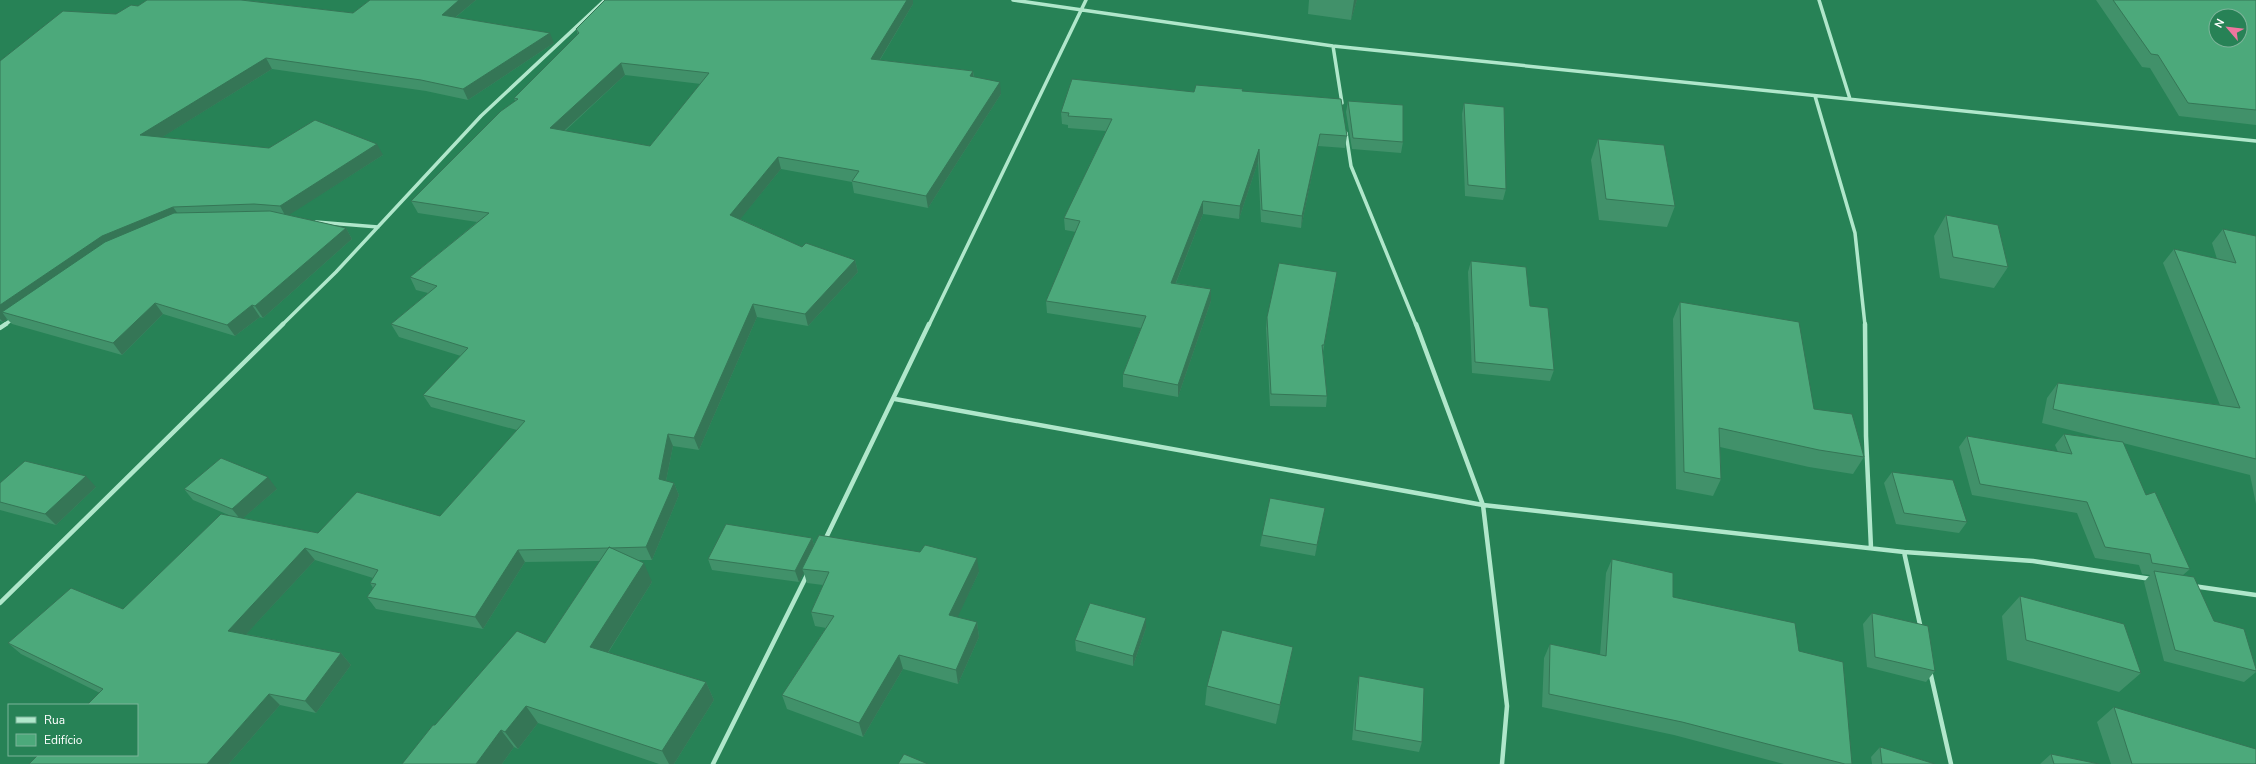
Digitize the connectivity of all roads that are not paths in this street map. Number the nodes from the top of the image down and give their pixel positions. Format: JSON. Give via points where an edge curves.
{"nodes":[{"id":1,"x":605,"y":0,"type":"edge"},
{"id":2,"x":1013,"y":0,"type":"edge"},
{"id":3,"x":1086,"y":0,"type":"edge"},
{"id":4,"x":1819,"y":0,"type":"edge"},
{"id":5,"x":1082,"y":9,"type":"junction"},
{"id":6,"x":1333,"y":46,"type":"junction"},
{"id":7,"x":1815,"y":96,"type":"junction"},
{"id":8,"x":1850,"y":99,"type":"junction"},
{"id":9,"x":1342,"y":106,"type":"edge"},
{"id":10,"x":1345,"y":128,"type":"edge"},
{"id":11,"x":2256,"y":141,"type":"edge"},
{"id":12,"x":308,"y":221,"type":"edge"},
{"id":13,"x":378,"y":227,"type":"junction"},
{"id":14,"x":18,"y":315,"type":"edge"},
{"id":15,"x":0,"y":328,"type":"edge"},
{"id":16,"x":895,"y":399,"type":"junction"},
{"id":17,"x":1483,"y":505,"type":"junction"},
{"id":18,"x":1871,"y":548,"type":"junction"},
{"id":19,"x":820,"y":549,"type":"edge"},
{"id":20,"x":1904,"y":552,"type":"junction"},
{"id":21,"x":809,"y":571,"type":"edge"},
{"id":22,"x":2156,"y":580,"type":"edge"},
{"id":23,"x":2187,"y":585,"type":"edge"},
{"id":24,"x":2256,"y":595,"type":"edge"},
{"id":25,"x":0,"y":603,"type":"edge"},
{"id":26,"x":1923,"y":635,"type":"edge"},
{"id":27,"x":1929,"y":666,"type":"edge"},
{"id":28,"x":713,"y":764,"type":"edge"},
{"id":29,"x":1502,"y":764,"type":"edge"},
{"id":30,"x":1951,"y":764,"type":"edge"}],
"edges":[{"from":1,"to":13,"type":"street","via":[[481,116]]},
{"from":2,"to":5,"type":"street"},
{"from":3,"to":5,"type":"street"},
{"from":4,"to":8,"type":"street"},
{"from":5,"to":6,"type":"street"},
{"from":5,"to":16,"type":"street"},
{"from":6,"to":7,"type":"street"},
{"from":6,"to":9,"type":"street"},
{"from":7,"to":8,"type":"street"},
{"from":7,"to":18,"type":"street","via":[[1854,233],[1866,332],[1866,436]]},
{"from":8,"to":11,"type":"street"},
{"from":10,"to":17,"type":"street","via":[[1351,166],[1403,289]]},
{"from":12,"to":13,"type":"street"},
{"from":13,"to":25,"type":"street","via":[[325,283]]},
{"from":14,"to":15,"type":"street"},
{"from":16,"to":17,"type":"street"},
{"from":16,"to":19,"type":"street"},
{"from":17,"to":18,"type":"street"},
{"from":17,"to":29,"type":"street","via":[[1507,706]]},
{"from":18,"to":20,"type":"street"},
{"from":20,"to":22,"type":"street","via":[[2032,562]]},
{"from":20,"to":26,"type":"street"},
{"from":21,"to":28,"type":"street"},
{"from":23,"to":24,"type":"street"},
{"from":27,"to":30,"type":"street"}]}
